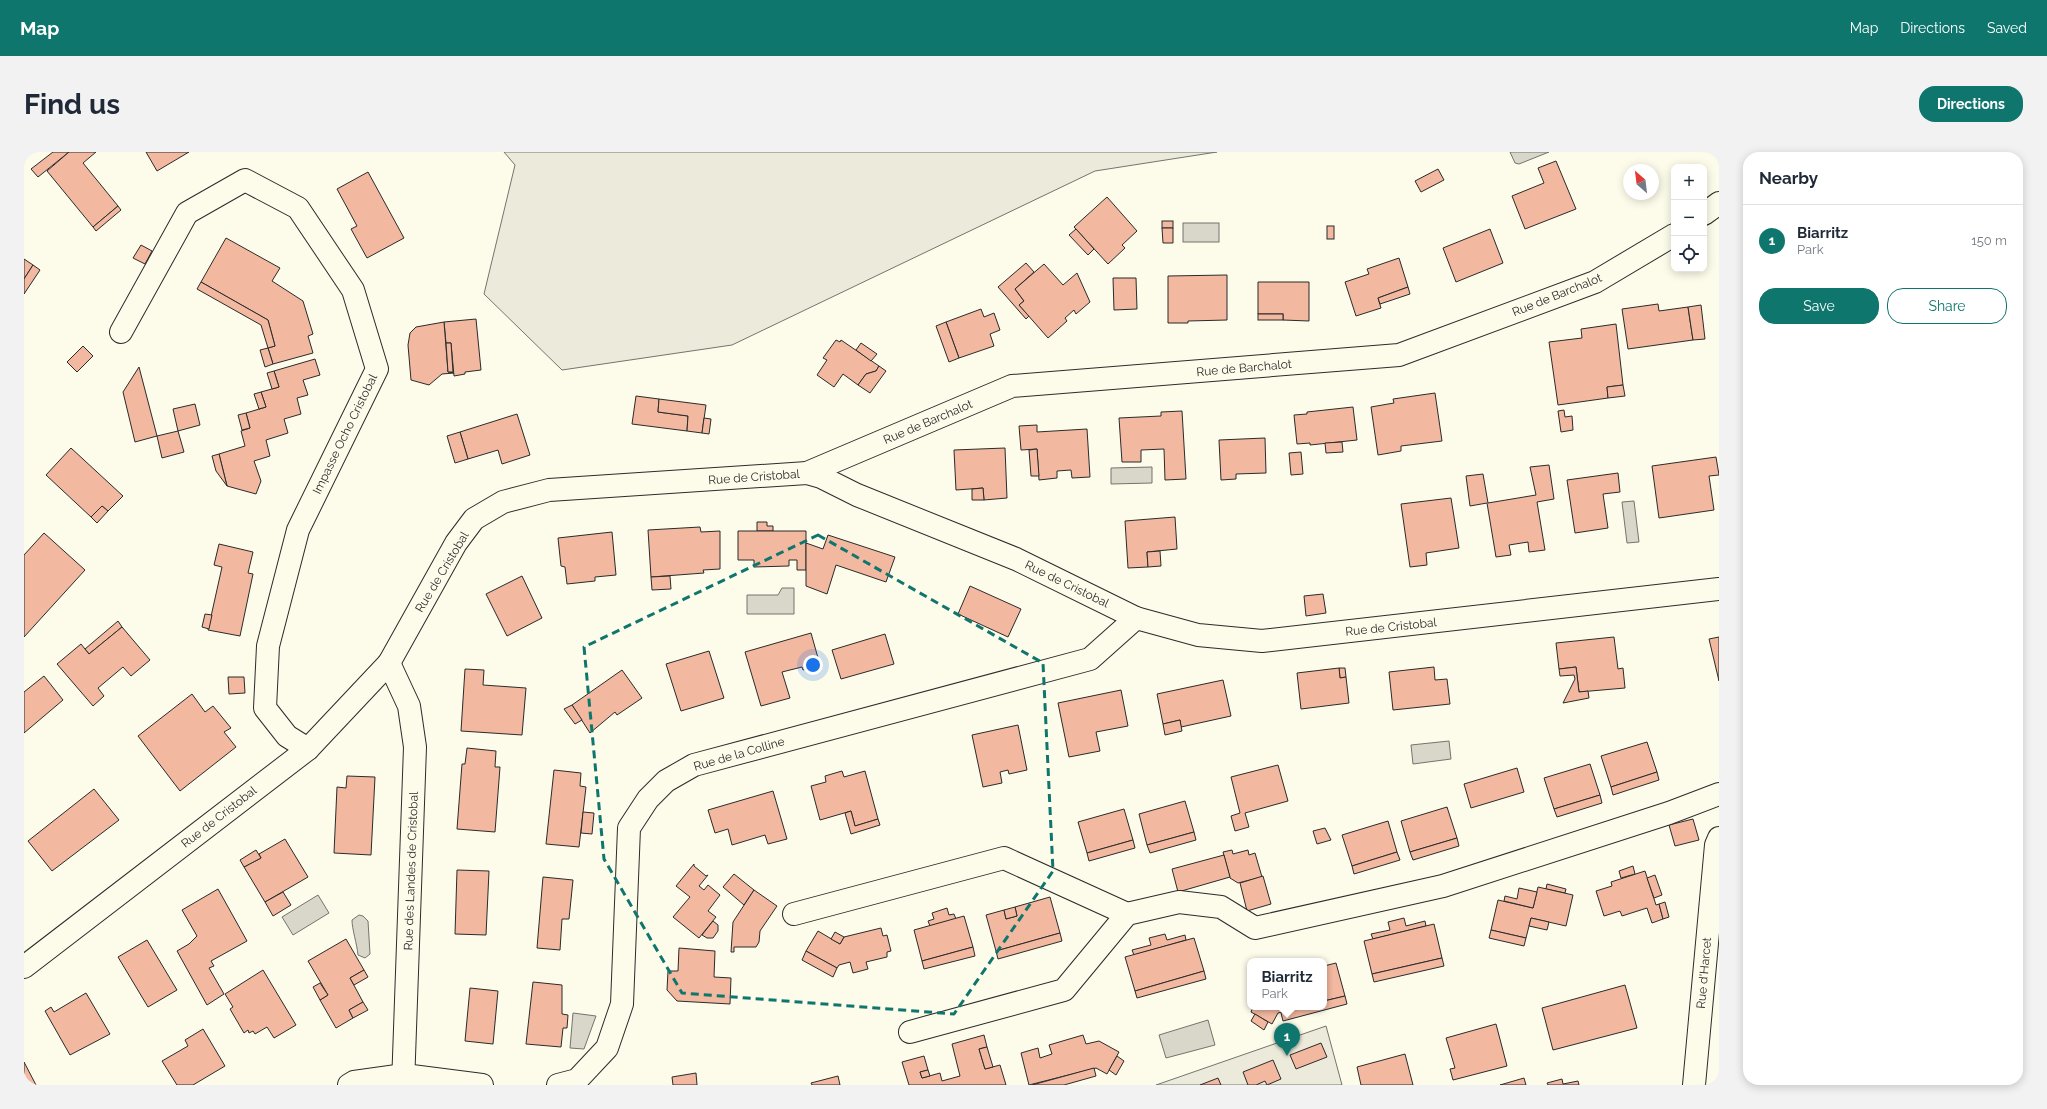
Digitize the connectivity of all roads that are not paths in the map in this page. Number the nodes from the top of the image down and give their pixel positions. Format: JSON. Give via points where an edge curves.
{"nodes":[{"id":1,"x":1719,"y":203,"type":"edge"},
{"id":2,"x":1707,"y":212,"type":"edge"},
{"id":3,"x":1672,"y":236,"type":"edge"},
{"id":4,"x":121,"y":332,"type":"dead end"},
{"id":5,"x":807,"y":473,"type":"junction"},
{"id":6,"x":1719,"y":589,"type":"edge"},
{"id":7,"x":1136,"y":618,"type":"junction"},
{"id":8,"x":389,"y":663,"type":"junction"},
{"id":9,"x":308,"y":749,"type":"junction"},
{"id":10,"x":1719,"y":794,"type":"edge"},
{"id":11,"x":1719,"y":838,"type":"edge"},
{"id":12,"x":794,"y":914,"type":"dead end"},
{"id":13,"x":1127,"y":914,"type":"junction"},
{"id":14,"x":24,"y":967,"type":"edge"},
{"id":15,"x":910,"y":1032,"type":"dead end"},
{"id":16,"x":403,"y":1080,"type":"edge"},
{"id":17,"x":349,"y":1085,"type":"edge"},
{"id":18,"x":482,"y":1085,"type":"edge"},
{"id":19,"x":558,"y":1085,"type":"edge"},
{"id":20,"x":1694,"y":1085,"type":"edge"}],
"edges":[{"from":1,"to":2,"type":"street"},
{"from":3,"to":5,"type":"street","name":"Rue de Barchalot","via":[[1594,282],[1399,355],[1012,386]]},
{"from":4,"to":9,"type":"street","name":"Impasse Ocho Cristobal","via":[[187,213],[245,180],[298,208],[353,290],[377,369],[298,530],[268,646],[265,708],[287,736]]},
{"from":5,"to":7,"type":"street","name":"Rue de Cristobal","via":[[1016,559]]},
{"from":5,"to":8,"type":"street","name":"Rue de Cristobal","via":[[548,490],[503,502],[474,519],[456,543]]},
{"from":6,"to":7,"type":"street","name":"Rue de Cristobal","via":[[1262,641],[1198,635]]},
{"from":7,"to":19,"type":"street","name":"Rue de la Colline","via":[[1090,659],[694,765],[666,781],[648,799],[629,828],[622,1004],[607,1048],[577,1080]]},
{"from":8,"to":9,"type":"street","name":"Rue de Cristobal"},
{"from":8,"to":16,"type":"street","name":"Rue des Landes de Cristobal","via":[[409,706],[415,747]]},
{"from":9,"to":14,"type":"street","name":"Rue de Cristobal"},
{"from":10,"to":13,"type":"street","via":[[1669,813],[1443,886],[1254,928],[1221,907],[1179,902]]},
{"from":11,"to":20,"type":"street","name":"Rue d'Harcet","via":[[1716,845]]},
{"from":12,"to":13,"type":"street","via":[[1004,858]]},
{"from":13,"to":15,"type":"street","via":[[1064,990]]},
{"from":16,"to":17,"type":"street","via":[[354,1082]]},
{"from":16,"to":18,"type":"street"}]}
